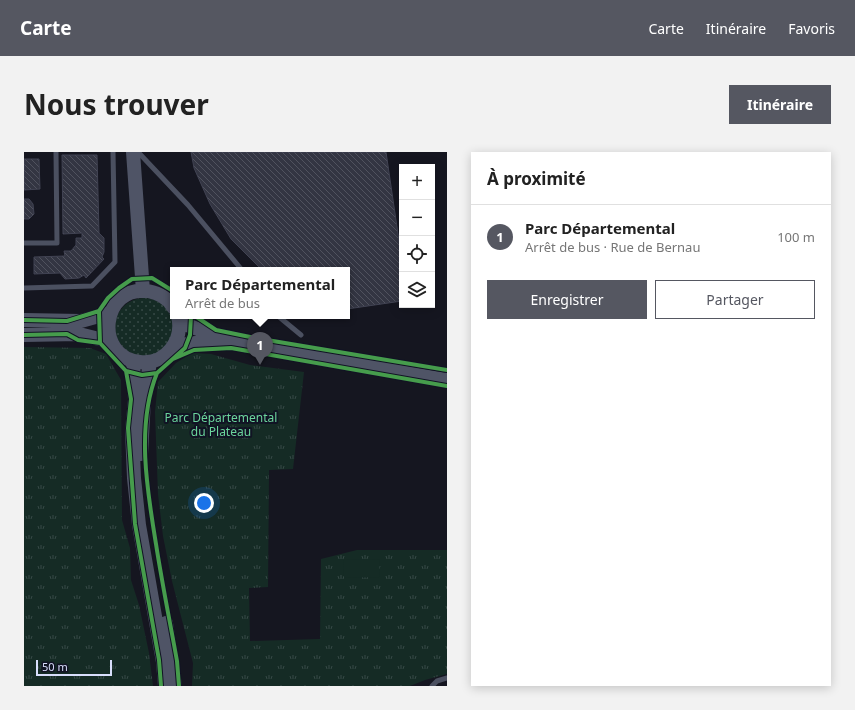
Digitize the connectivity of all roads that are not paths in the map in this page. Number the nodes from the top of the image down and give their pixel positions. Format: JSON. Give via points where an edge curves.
{"nodes":[{"id":1,"x":56,"y":152,"type":"edge"},
{"id":2,"x":113,"y":152,"type":"edge"},
{"id":3,"x":133,"y":152,"type":"edge"},
{"id":4,"x":138,"y":152,"type":"edge"},
{"id":5,"x":24,"y":243,"type":"edge"},
{"id":6,"x":240,"y":267,"type":"edge"},
{"id":7,"x":24,"y":288,"type":"edge"},
{"id":8,"x":143,"y":291,"type":"junction"},
{"id":9,"x":170,"y":303,"type":"edge"},
{"id":10,"x":110,"y":314,"type":"junction"},
{"id":11,"x":178,"y":319,"type":"edge"},
{"id":12,"x":282,"y":319,"type":"edge"},
{"id":13,"x":24,"y":320,"type":"edge"},
{"id":14,"x":24,"y":335,"type":"edge"},
{"id":15,"x":301,"y":335,"type":"dead end"},
{"id":16,"x":111,"y":342,"type":"junction"},
{"id":17,"x":232,"y":342,"type":"junction"},
{"id":18,"x":174,"y":346,"type":"junction"},
{"id":19,"x":133,"y":361,"type":"junction"},
{"id":20,"x":150,"y":362,"type":"junction"},
{"id":21,"x":447,"y":380,"type":"edge"},
{"id":22,"x":447,"y":678,"type":"edge"},
{"id":23,"x":165,"y":686,"type":"edge"},
{"id":24,"x":175,"y":686,"type":"edge"},
{"id":25,"x":432,"y":686,"type":"edge"}],
"edges":[{"from":1,"to":5,"type":"lane","via":[[57,243]]},
{"from":2,"to":7,"type":"lane","via":[[115,262],[92,286]]},
{"from":3,"to":8,"type":"street"},
{"from":4,"to":6,"type":"lane","via":[[188,205]]},
{"from":8,"to":9,"type":"street","via":[[163,296]]},
{"from":8,"to":10,"type":"street","via":[[123,297]]},
{"from":10,"to":13,"type":"street","via":[[81,321]]},
{"from":10,"to":16,"type":"street","via":[[108,323]]},
{"from":11,"to":17,"type":"street"},
{"from":11,"to":18,"type":"street","via":[[179,334]]},
{"from":12,"to":15,"type":"lane"},
{"from":14,"to":16,"type":"street","via":[[79,334]]},
{"from":16,"to":19,"type":"street","via":[[120,353]]},
{"from":17,"to":18,"type":"street"},
{"from":17,"to":21,"type":"street"},
{"from":18,"to":20,"type":"street","via":[[160,359]]},
{"from":19,"to":20,"type":"street"},
{"from":19,"to":23,"type":"street","via":[[135,400],[132,430],[138,525]]},
{"from":20,"to":24,"type":"street","via":[[142,436],[143,495],[173,661]]},
{"from":22,"to":25,"type":"lane","via":[[436,681]]}]}
